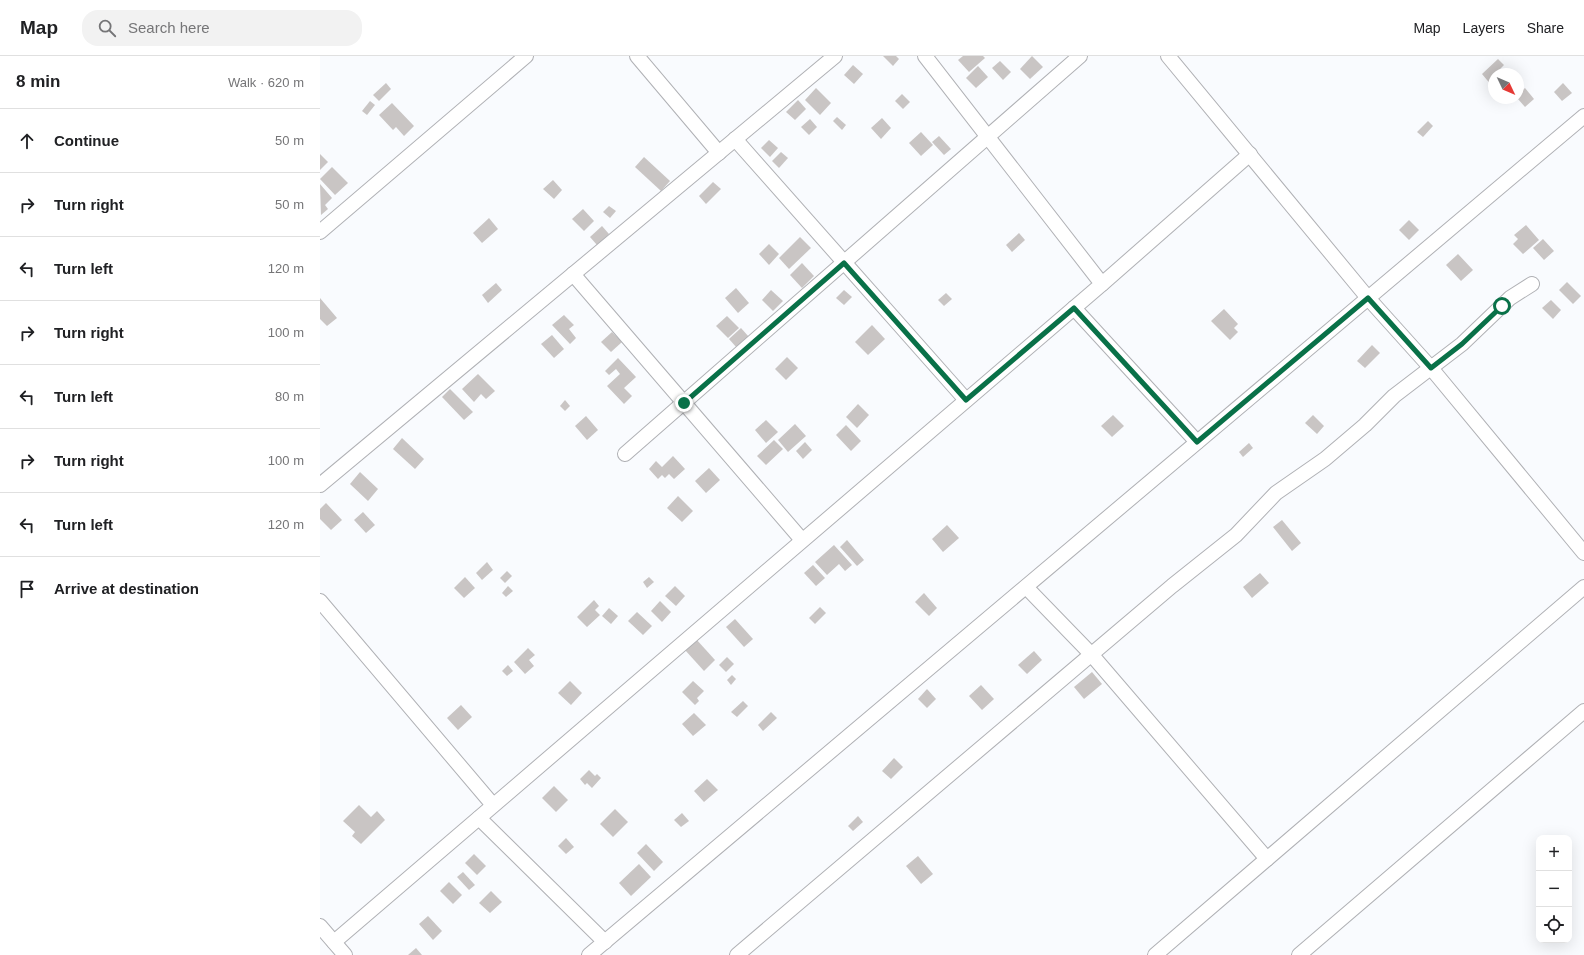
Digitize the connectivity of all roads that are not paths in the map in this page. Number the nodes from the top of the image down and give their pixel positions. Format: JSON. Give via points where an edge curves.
{"nodes":[{"id":1,"x":526,"y":56,"type":"edge"},
{"id":2,"x":637,"y":56,"type":"edge"},
{"id":3,"x":835,"y":56,"type":"edge"},
{"id":4,"x":925,"y":56,"type":"edge"},
{"id":5,"x":1080,"y":56,"type":"edge"},
{"id":6,"x":1168,"y":56,"type":"edge"},
{"id":7,"x":1584,"y":116,"type":"edge"},
{"id":8,"x":988,"y":137,"type":"junction"},
{"id":9,"x":735,"y":140,"type":"junction"},
{"id":10,"x":719,"y":153,"type":"junction"},
{"id":11,"x":1250,"y":154,"type":"junction"},
{"id":12,"x":320,"y":232,"type":"edge"},
{"id":13,"x":844,"y":263,"type":"junction"},
{"id":14,"x":573,"y":274,"type":"junction"},
{"id":15,"x":1102,"y":284,"type":"junction"},
{"id":16,"x":1532,"y":284,"type":"dead end"},
{"id":17,"x":1368,"y":298,"type":"junction"},
{"id":18,"x":1074,"y":308,"type":"junction"},
{"id":19,"x":1431,"y":368,"type":"junction"},
{"id":20,"x":966,"y":400,"type":"junction"},
{"id":21,"x":684,"y":403,"type":"junction"},
{"id":22,"x":1197,"y":442,"type":"junction"},
{"id":23,"x":625,"y":454,"type":"dead end"},
{"id":24,"x":320,"y":485,"type":"edge"},
{"id":25,"x":802,"y":540,"type":"junction"},
{"id":26,"x":1584,"y":553,"type":"edge"},
{"id":27,"x":1026,"y":587,"type":"junction"},
{"id":28,"x":1584,"y":587,"type":"edge"},
{"id":29,"x":320,"y":601,"type":"edge"},
{"id":30,"x":1091,"y":654,"type":"junction"},
{"id":31,"x":1584,"y":711,"type":"edge"},
{"id":32,"x":493,"y":805,"type":"junction"},
{"id":33,"x":479,"y":818,"type":"junction"},
{"id":34,"x":1267,"y":859,"type":"junction"},
{"id":35,"x":320,"y":926,"type":"edge"},
{"id":36,"x":334,"y":942,"type":"junction"},
{"id":37,"x":605,"y":942,"type":"junction"},
{"id":38,"x":345,"y":955,"type":"edge"},
{"id":39,"x":589,"y":955,"type":"edge"},
{"id":40,"x":736,"y":955,"type":"edge"},
{"id":41,"x":1155,"y":955,"type":"edge"},
{"id":42,"x":1299,"y":955,"type":"edge"}],
"edges":[{"from":1,"to":12,"type":"street"},
{"from":2,"to":10,"type":"street"},
{"from":3,"to":9,"type":"street"},
{"from":4,"to":8,"type":"street"},
{"from":5,"to":8,"type":"street"},
{"from":6,"to":11,"type":"street"},
{"from":7,"to":17,"type":"street"},
{"from":8,"to":13,"type":"street"},
{"from":8,"to":15,"type":"street"},
{"from":9,"to":10,"type":"street"},
{"from":9,"to":13,"type":"street"},
{"from":10,"to":14,"type":"street"},
{"from":11,"to":15,"type":"street"},
{"from":11,"to":17,"type":"street"},
{"from":13,"to":20,"type":"street"},
{"from":13,"to":21,"type":"street"},
{"from":14,"to":21,"type":"street"},
{"from":14,"to":24,"type":"street"},
{"from":15,"to":18,"type":"street"},
{"from":16,"to":19,"type":"street","via":[[1510,298],[1473,334]]},
{"from":17,"to":19,"type":"street"},
{"from":17,"to":22,"type":"street"},
{"from":18,"to":20,"type":"street"},
{"from":18,"to":22,"type":"street"},
{"from":19,"to":26,"type":"street"},
{"from":19,"to":30,"type":"street","via":[[1394,396],[1325,460],[1276,493],[1236,535]]},
{"from":20,"to":25,"type":"street"},
{"from":21,"to":23,"type":"street"},
{"from":21,"to":25,"type":"street"},
{"from":22,"to":27,"type":"street"},
{"from":25,"to":32,"type":"street"},
{"from":27,"to":30,"type":"street"},
{"from":27,"to":37,"type":"street"},
{"from":28,"to":34,"type":"street"},
{"from":29,"to":32,"type":"street"},
{"from":30,"to":34,"type":"street"},
{"from":30,"to":40,"type":"street"},
{"from":31,"to":42,"type":"street"},
{"from":32,"to":33,"type":"street"},
{"from":33,"to":36,"type":"street"},
{"from":33,"to":37,"type":"street"},
{"from":34,"to":41,"type":"street"},
{"from":35,"to":36,"type":"street"},
{"from":36,"to":38,"type":"street"},
{"from":37,"to":39,"type":"street"}]}
